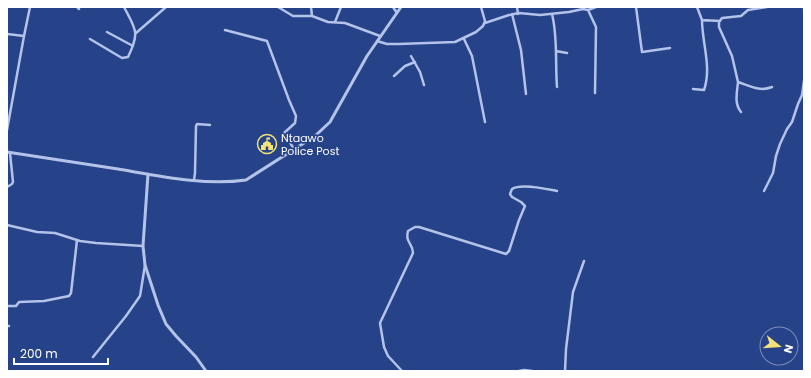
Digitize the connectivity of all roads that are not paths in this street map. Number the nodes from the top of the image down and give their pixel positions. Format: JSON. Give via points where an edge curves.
{"nodes":[{"id":1,"x":30,"y":7,"type":"edge"},
{"id":2,"x":124,"y":7,"type":"edge"},
{"id":3,"x":166,"y":7,"type":"edge"},
{"id":4,"x":278,"y":7,"type":"edge"},
{"id":5,"x":311,"y":7,"type":"edge"},
{"id":6,"x":341,"y":7,"type":"edge"},
{"id":7,"x":393,"y":7,"type":"edge"},
{"id":8,"x":401,"y":7,"type":"edge"},
{"id":9,"x":481,"y":7,"type":"edge"},
{"id":10,"x":517,"y":7,"type":"edge"},
{"id":11,"x":596,"y":7,"type":"edge"},
{"id":12,"x":636,"y":7,"type":"edge"},
{"id":13,"x":697,"y":7,"type":"edge"},
{"id":14,"x":767,"y":7,"type":"edge"},
{"id":15,"x":748,"y":8,"type":"edge"},
{"id":16,"x":588,"y":10,"type":"junction"},
{"id":17,"x":397,"y":13,"type":"junction"},
{"id":18,"x":512,"y":14,"type":"junction"},
{"id":19,"x":518,"y":14,"type":"junction"},
{"id":20,"x":552,"y":14,"type":"junction"},
{"id":21,"x":312,"y":16,"type":"junction"},
{"id":22,"x":702,"y":20,"type":"junction"},
{"id":23,"x":720,"y":21,"type":"junction"},
{"id":24,"x":335,"y":22,"type":"junction"},
{"id":25,"x":485,"y":23,"type":"junction"},
{"id":26,"x":225,"y":30,"type":"dead end"},
{"id":27,"x":108,"y":32,"type":"dead end"},
{"id":28,"x":136,"y":33,"type":"junction"},
{"id":29,"x":7,"y":34,"type":"edge"},
{"id":30,"x":24,"y":36,"type":"junction"},
{"id":31,"x":380,"y":36,"type":"junction"},
{"id":32,"x":90,"y":38,"type":"dead end"},
{"id":33,"x":464,"y":38,"type":"junction"},
{"id":34,"x":377,"y":41,"type":"junction"},
{"id":35,"x":133,"y":46,"type":"junction"},
{"id":36,"x":670,"y":48,"type":"dead end"},
{"id":37,"x":556,"y":51,"type":"junction"},
{"id":38,"x":567,"y":53,"type":"dead end"},
{"id":39,"x":410,"y":56,"type":"dead end"},
{"id":40,"x":415,"y":62,"type":"junction"},
{"id":41,"x":394,"y":76,"type":"dead end"},
{"id":42,"x":804,"y":81,"type":"edge"},
{"id":43,"x":738,"y":82,"type":"junction"},
{"id":44,"x":424,"y":85,"type":"dead end"},
{"id":45,"x":557,"y":87,"type":"dead end"},
{"id":46,"x":772,"y":87,"type":"dead end"},
{"id":47,"x":693,"y":89,"type":"dead end"},
{"id":48,"x":595,"y":93,"type":"dead end"},
{"id":49,"x":526,"y":94,"type":"dead end"},
{"id":50,"x":741,"y":112,"type":"dead end"},
{"id":51,"x":486,"y":122,"type":"dead end"},
{"id":52,"x":210,"y":125,"type":"dead end"},
{"id":53,"x":7,"y":130,"type":"edge"},
{"id":54,"x":294,"y":149,"type":"junction"},
{"id":55,"x":8,"y":153,"type":"edge"},
{"id":56,"x":148,"y":174,"type":"junction"},
{"id":57,"x":194,"y":180,"type":"junction"},
{"id":58,"x":7,"y":188,"type":"edge"},
{"id":59,"x":557,"y":191,"type":"dead end"},
{"id":60,"x":764,"y":192,"type":"dead end"},
{"id":61,"x":7,"y":226,"type":"edge"},
{"id":62,"x":77,"y":240,"type":"junction"},
{"id":63,"x":143,"y":246,"type":"junction"},
{"id":64,"x":584,"y":261,"type":"dead end"},
{"id":65,"x":145,"y":265,"type":"junction"},
{"id":66,"x":7,"y":306,"type":"edge"},
{"id":67,"x":93,"y":356,"type":"dead end"},
{"id":68,"x":206,"y":371,"type":"edge"},
{"id":69,"x":402,"y":371,"type":"edge"},
{"id":70,"x":519,"y":371,"type":"edge"},
{"id":71,"x":532,"y":371,"type":"edge"},
{"id":72,"x":565,"y":371,"type":"edge"}],
"edges":[{"from":1,"to":30,"type":"street"},
{"from":2,"to":28,"type":"street"},
{"from":3,"to":28,"type":"street"},
{"from":4,"to":21,"type":"street","via":[[292,16]]},
{"from":5,"to":21,"type":"street"},
{"from":6,"to":24,"type":"street"},
{"from":7,"to":17,"type":"street"},
{"from":8,"to":17,"type":"street"},
{"from":9,"to":25,"type":"street"},
{"from":10,"to":19,"type":"street"},
{"from":11,"to":16,"type":"street"},
{"from":12,"to":36,"type":"street","via":[[642,52]]},
{"from":13,"to":22,"type":"street"},
{"from":14,"to":15,"type":"street"},
{"from":15,"to":23,"type":"street","via":[[741,16],[722,18]]},
{"from":16,"to":20,"type":"street"},
{"from":16,"to":48,"type":"street","via":[[596,26]]},
{"from":17,"to":31,"type":"street"},
{"from":18,"to":19,"type":"street"},
{"from":18,"to":25,"type":"street"},
{"from":18,"to":49,"type":"street","via":[[522,50]]},
{"from":19,"to":20,"type":"street"},
{"from":20,"to":37,"type":"street"},
{"from":21,"to":24,"type":"street"},
{"from":22,"to":23,"type":"street"},
{"from":22,"to":47,"type":"street","via":[[708,64],[706,85],[704,90]]},
{"from":23,"to":43,"type":"street","via":[[719,27],[732,56]]},
{"from":24,"to":31,"type":"street","via":[[346,23]]},
{"from":25,"to":33,"type":"street","via":[[482,28]]},
{"from":26,"to":54,"type":"street","via":[[263,39],[268,43],[296,116],[295,123],[284,133]]},
{"from":27,"to":35,"type":"street"},
{"from":28,"to":35,"type":"street"},
{"from":29,"to":30,"type":"street"},
{"from":30,"to":53,"type":"street"},
{"from":31,"to":34,"type":"street"},
{"from":32,"to":35,"type":"street","via":[[122,58],[128,57]]},
{"from":33,"to":34,"type":"street","via":[[455,42],[438,43],[387,44]]},
{"from":33,"to":51,"type":"street","via":[[472,56]]},
{"from":34,"to":54,"type":"street","via":[[330,122],[315,136]]},
{"from":37,"to":38,"type":"street"},
{"from":37,"to":45,"type":"street"},
{"from":39,"to":40,"type":"street"},
{"from":40,"to":41,"type":"street","via":[[405,66]]},
{"from":40,"to":44,"type":"street"},
{"from":42,"to":60,"type":"street","via":[[802,95],[780,144],[773,173]]},
{"from":43,"to":46,"type":"street","via":[[759,89]]},
{"from":43,"to":50,"type":"street","via":[[736,101]]},
{"from":52,"to":57,"type":"street","via":[[196,126]]},
{"from":54,"to":57,"type":"street","via":[[246,180]]},
{"from":55,"to":56,"type":"street"},
{"from":55,"to":58,"type":"street","via":[[13,182]]},
{"from":56,"to":57,"type":"street"},
{"from":56,"to":63,"type":"street"},
{"from":59,"to":69,"type":"street","via":[[519,187],[512,189],[512,198],[525,206],[510,252],[506,254],[415,227],[408,231],[407,241],[413,253],[380,323],[388,356]]},
{"from":61,"to":62,"type":"street","via":[[55,233]]},
{"from":62,"to":63,"type":"street"},
{"from":62,"to":66,"type":"street","via":[[69,296],[19,302],[16,306]]},
{"from":63,"to":65,"type":"street"},
{"from":64,"to":72,"type":"street","via":[[572,292]]},
{"from":65,"to":67,"type":"street","via":[[140,296]]},
{"from":65,"to":68,"type":"street","via":[[166,324]]},
{"from":70,"to":71,"type":"street"}]}
